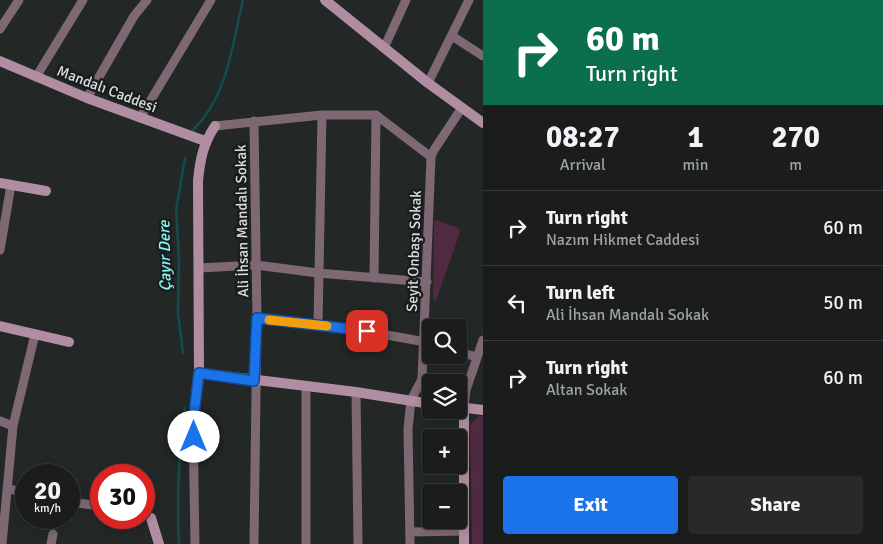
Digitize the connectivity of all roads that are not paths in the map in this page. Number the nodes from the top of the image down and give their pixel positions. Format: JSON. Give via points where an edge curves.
{"nodes":[{"id":1,"x":19,"y":0,"type":"edge"},
{"id":2,"x":83,"y":0,"type":"edge"},
{"id":3,"x":147,"y":0,"type":"edge"},
{"id":4,"x":211,"y":0,"type":"edge"},
{"id":5,"x":325,"y":0,"type":"edge"},
{"id":6,"x":406,"y":0,"type":"edge"},
{"id":7,"x":470,"y":0,"type":"edge"},
{"id":8,"x":0,"y":29,"type":"edge"},
{"id":9,"x":452,"y":36,"type":"junction"},
{"id":10,"x":384,"y":48,"type":"junction"},
{"id":11,"x":483,"y":56,"type":"edge"},
{"id":12,"x":0,"y":61,"type":"edge"},
{"id":13,"x":36,"y":77,"type":"junction"},
{"id":14,"x":428,"y":83,"type":"junction"},
{"id":15,"x":87,"y":98,"type":"junction"},
{"id":16,"x":461,"y":109,"type":"junction"},
{"id":17,"x":322,"y":115,"type":"junction"},
{"id":18,"x":376,"y":116,"type":"junction"},
{"id":19,"x":140,"y":118,"type":"junction"},
{"id":20,"x":254,"y":121,"type":"junction"},
{"id":21,"x":483,"y":123,"type":"edge"},
{"id":22,"x":215,"y":126,"type":"joint"},
{"id":23,"x":205,"y":141,"type":"junction"},
{"id":24,"x":431,"y":157,"type":"junction"},
{"id":25,"x":0,"y":183,"type":"edge"},
{"id":26,"x":11,"y":185,"type":"junction"},
{"id":27,"x":46,"y":191,"type":"dead end"},
{"id":28,"x":3,"y":216,"type":"edge"},
{"id":29,"x":0,"y":250,"type":"edge"},
{"id":30,"x":256,"y":265,"type":"junction"},
{"id":31,"x":199,"y":268,"type":"junction"},
{"id":32,"x":318,"y":273,"type":"junction"},
{"id":33,"x":374,"y":278,"type":"junction"},
{"id":34,"x":427,"y":282,"type":"junction"},
{"id":35,"x":257,"y":318,"type":"junction"},
{"id":36,"x":428,"y":319,"type":"edge"},
{"id":37,"x":318,"y":325,"type":"junction"},
{"id":38,"x":0,"y":326,"type":"edge"},
{"id":39,"x":35,"y":334,"type":"junction"},
{"id":40,"x":483,"y":340,"type":"edge"},
{"id":41,"x":422,"y":341,"type":"edge"},
{"id":42,"x":69,"y":342,"type":"dead end"},
{"id":43,"x":467,"y":354,"type":"edge"},
{"id":44,"x":477,"y":357,"type":"junction"},
{"id":45,"x":424,"y":364,"type":"edge"},
{"id":46,"x":199,"y":373,"type":"junction"},
{"id":47,"x":254,"y":381,"type":"junction"},
{"id":48,"x":306,"y":386,"type":"junction"},
{"id":49,"x":467,"y":387,"type":"edge"},
{"id":50,"x":356,"y":392,"type":"junction"},
{"id":51,"x":411,"y":400,"type":"junction"},
{"id":52,"x":422,"y":402,"type":"edge"},
{"id":53,"x":467,"y":408,"type":"edge"},
{"id":54,"x":483,"y":410,"type":"edge"},
{"id":55,"x":461,"y":419,"type":"edge"},
{"id":56,"x":0,"y":421,"type":"edge"},
{"id":57,"x":13,"y":426,"type":"junction"},
{"id":58,"x":7,"y":488,"type":"junction"},
{"id":59,"x":15,"y":491,"type":"edge"},
{"id":60,"x":153,"y":529,"type":"edge"},
{"id":61,"x":464,"y":531,"type":"junction"},
{"id":62,"x":410,"y":532,"type":"junction"},
{"id":63,"x":2,"y":544,"type":"edge"},
{"id":64,"x":159,"y":544,"type":"edge"},
{"id":65,"x":195,"y":544,"type":"edge"},
{"id":66,"x":254,"y":544,"type":"edge"},
{"id":67,"x":306,"y":544,"type":"edge"},
{"id":68,"x":358,"y":544,"type":"edge"},
{"id":69,"x":410,"y":544,"type":"edge"},
{"id":70,"x":464,"y":544,"type":"edge"}],
"edges":[{"from":1,"to":8,"type":"street"},
{"from":2,"to":13,"type":"street"},
{"from":3,"to":15,"type":"street","via":[[134,16]]},
{"from":4,"to":19,"type":"street"},
{"from":5,"to":10,"type":"street"},
{"from":6,"to":10,"type":"street"},
{"from":7,"to":9,"type":"street"},
{"from":9,"to":11,"type":"street"},
{"from":9,"to":14,"type":"street"},
{"from":10,"to":14,"type":"street"},
{"from":12,"to":13,"type":"street","name":"Mandalı Caddesi"},
{"from":13,"to":15,"type":"street","name":"Mandalı Caddesi"},
{"from":14,"to":16,"type":"street"},
{"from":15,"to":19,"type":"street","name":"Mandalı Caddesi"},
{"from":16,"to":21,"type":"street"},
{"from":16,"to":24,"type":"street","name":"Seyit Onbaşı Sokak"},
{"from":17,"to":18,"type":"street"},
{"from":17,"to":20,"type":"street"},
{"from":17,"to":32,"type":"street"},
{"from":18,"to":24,"type":"street"},
{"from":18,"to":33,"type":"street"},
{"from":19,"to":23,"type":"street","name":"Mandalı Caddesi"},
{"from":20,"to":22,"type":"street"},
{"from":20,"to":30,"type":"street","name":"Ali İhsan Mandalı Sokak"},
{"from":22,"to":23,"type":"street"},
{"from":23,"to":31,"type":"street","via":[[198,182]]},
{"from":24,"to":34,"type":"street","name":"Seyit Onbaşı Sokak"},
{"from":25,"to":26,"type":"street"},
{"from":26,"to":27,"type":"street"},
{"from":26,"to":28,"type":"street"},
{"from":28,"to":29,"type":"street"},
{"from":30,"to":31,"type":"street"},
{"from":30,"to":32,"type":"street"},
{"from":30,"to":35,"type":"street","name":"Ali İhsan Mandalı Sokak"},
{"from":31,"to":46,"type":"street"},
{"from":32,"to":33,"type":"street"},
{"from":32,"to":37,"type":"street"},
{"from":33,"to":34,"type":"street"},
{"from":34,"to":36,"type":"street","name":"Seyit Onbaşı Sokak"},
{"from":35,"to":37,"type":"street"},
{"from":35,"to":47,"type":"street","name":"Ali İhsan Mandalı Sokak"},
{"from":37,"to":41,"type":"street"},
{"from":38,"to":39,"type":"street"},
{"from":39,"to":42,"type":"street"},
{"from":39,"to":57,"type":"street"},
{"from":40,"to":44,"type":"street"},
{"from":43,"to":44,"type":"street"},
{"from":44,"to":49,"type":"street"},
{"from":45,"to":51,"type":"street","name":"Seyit Onbaşı Sokak","via":[[422,379]]},
{"from":46,"to":47,"type":"street"},
{"from":46,"to":65,"type":"street","via":[[193,422]]},
{"from":47,"to":48,"type":"street"},
{"from":47,"to":66,"type":"street","name":"Ali İhsan Mandalı Sokak"},
{"from":48,"to":50,"type":"street"},
{"from":48,"to":67,"type":"street"},
{"from":50,"to":51,"type":"street"},
{"from":50,"to":68,"type":"street"},
{"from":51,"to":52,"type":"street"},
{"from":51,"to":62,"type":"street","via":[[408,429]]},
{"from":53,"to":54,"type":"street"},
{"from":55,"to":61,"type":"street"},
{"from":56,"to":57,"type":"street"},
{"from":57,"to":58,"type":"street"},
{"from":58,"to":59,"type":"street"},
{"from":58,"to":63,"type":"street"},
{"from":60,"to":64,"type":"street"},
{"from":61,"to":62,"type":"street"},
{"from":61,"to":70,"type":"street"},
{"from":62,"to":69,"type":"street"}]}
